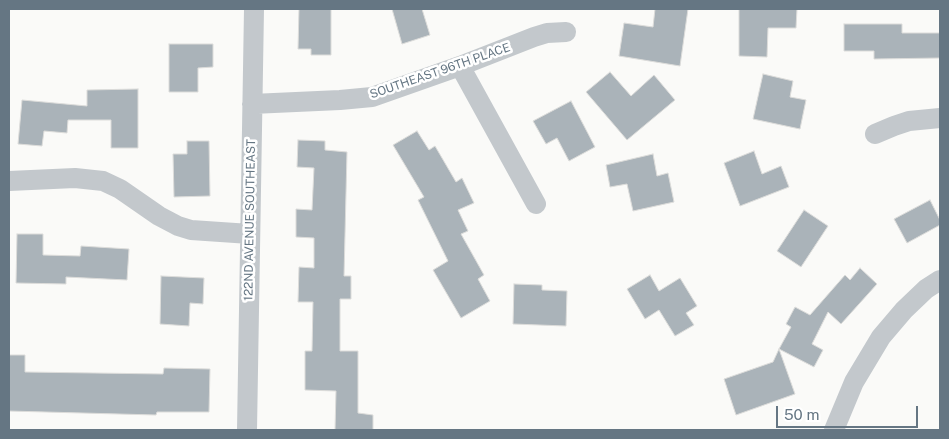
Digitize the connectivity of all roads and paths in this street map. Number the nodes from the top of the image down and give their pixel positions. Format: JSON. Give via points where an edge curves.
{"nodes":[{"id":1,"x":254,"y":9,"type":"edge"},
{"id":2,"x":566,"y":32,"type":"dead end"},
{"id":3,"x":460,"y":66,"type":"junction"},
{"id":4,"x":252,"y":104,"type":"junction"},
{"id":5,"x":940,"y":118,"type":"edge"},
{"id":6,"x":875,"y":134,"type":"dead end"},
{"id":7,"x":9,"y":181,"type":"edge"},
{"id":8,"x":536,"y":204,"type":"dead end"},
{"id":9,"x":250,"y":234,"type":"junction"},
{"id":10,"x":940,"y":280,"type":"edge"},
{"id":11,"x":838,"y":428,"type":"edge"},
{"id":12,"x":247,"y":430,"type":"edge"}],
"edges":[{"from":1,"to":4,"type":"street","name":"122ND AVENUE SOUTHEAST"},
{"from":2,"to":3,"type":"street","name":"SOUTHEAST 96TH PLACE","via":[[534,37]]},
{"from":3,"to":4,"type":"street","name":"SOUTHEAST 96TH PLACE","via":[[372,97]]},
{"from":3,"to":8,"type":"street"},
{"from":4,"to":9,"type":"street","name":"122ND AVENUE SOUTHEAST"},
{"from":5,"to":6,"type":"street","via":[[909,121]]},
{"from":7,"to":9,"type":"street","via":[[75,178],[104,181],[178,226],[191,230]]},
{"from":9,"to":12,"type":"street","name":"122ND AVENUE SOUTHEAST"},
{"from":10,"to":11,"type":"street","via":[[904,310],[881,337],[854,382]]}]}
